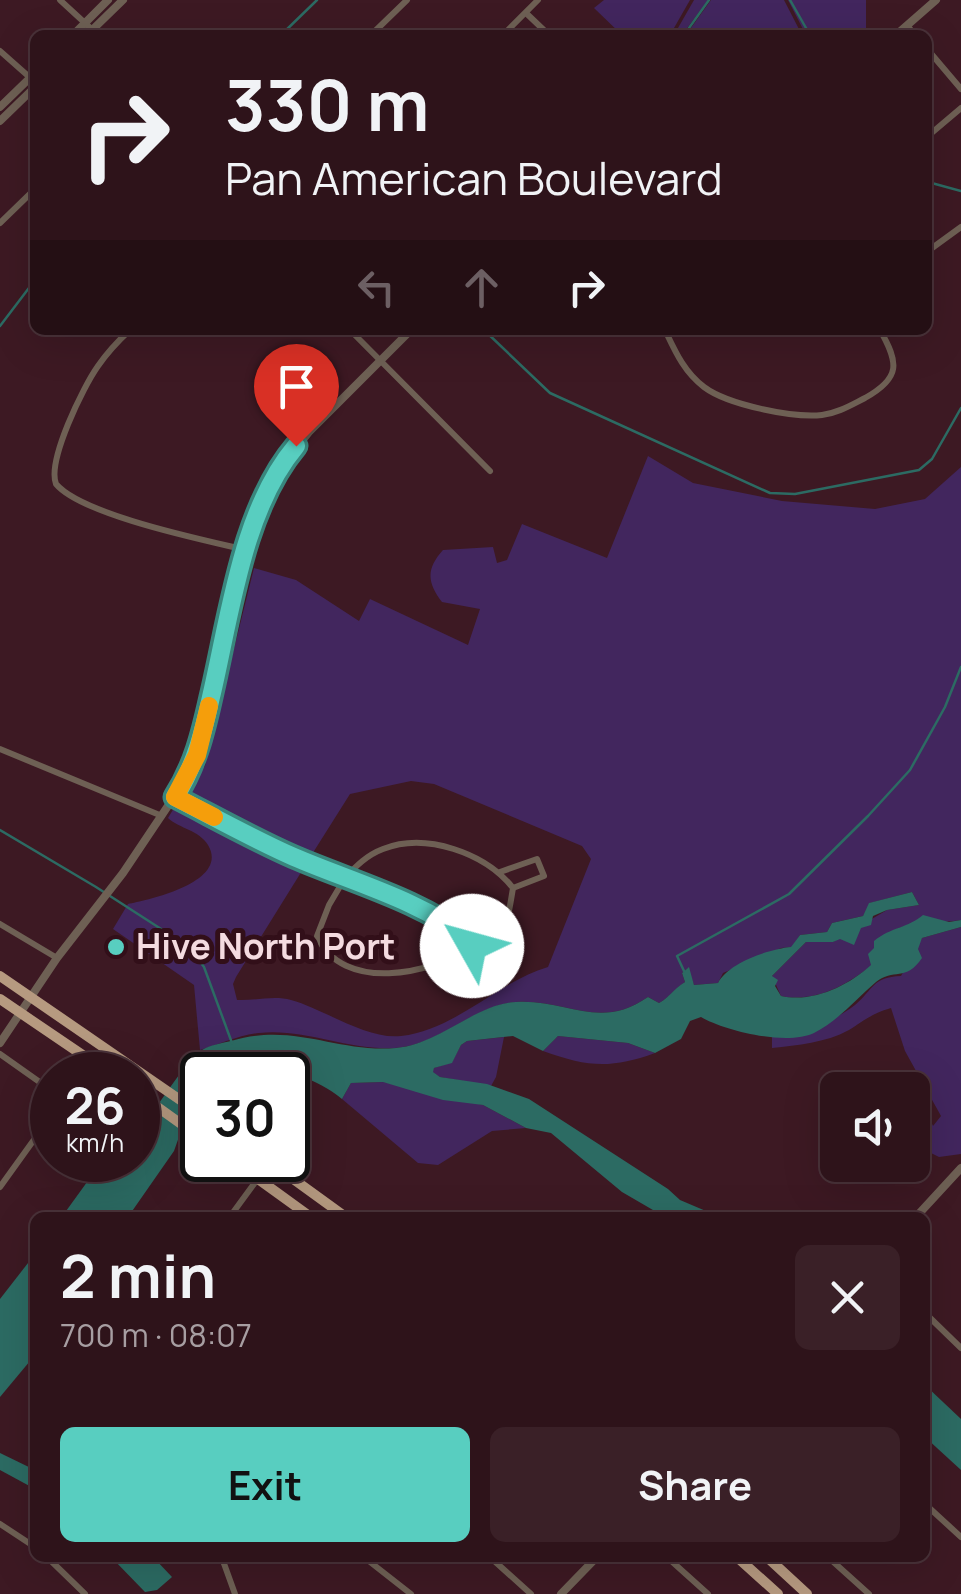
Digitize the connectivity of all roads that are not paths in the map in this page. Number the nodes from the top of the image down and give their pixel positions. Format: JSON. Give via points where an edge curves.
{"nodes":[{"id":1,"x":60,"y":0,"type":"edge"},
{"id":2,"x":108,"y":0,"type":"edge"},
{"id":3,"x":122,"y":0,"type":"edge"},
{"id":4,"x":407,"y":0,"type":"edge"},
{"id":5,"x":538,"y":0,"type":"edge"},
{"id":6,"x":936,"y":0,"type":"edge"},
{"id":7,"x":526,"y":12,"type":"junction"},
{"id":8,"x":907,"y":25,"type":"junction"},
{"id":9,"x":91,"y":30,"type":"edge"},
{"id":10,"x":376,"y":30,"type":"edge"},
{"id":11,"x":508,"y":30,"type":"edge"},
{"id":12,"x":543,"y":30,"type":"edge"},
{"id":13,"x":902,"y":30,"type":"edge"},
{"id":14,"x":911,"y":30,"type":"edge"},
{"id":15,"x":0,"y":51,"type":"edge"},
{"id":16,"x":932,"y":55,"type":"edge"},
{"id":17,"x":30,"y":77,"type":"edge"},
{"id":18,"x":30,"y":83,"type":"edge"},
{"id":19,"x":30,"y":85,"type":"edge"},
{"id":20,"x":961,"y":89,"type":"edge"},
{"id":21,"x":0,"y":107,"type":"edge"},
{"id":22,"x":961,"y":108,"type":"edge"},
{"id":23,"x":0,"y":121,"type":"edge"},
{"id":24,"x":932,"y":133,"type":"edge"},
{"id":25,"x":30,"y":195,"type":"edge"},
{"id":26,"x":0,"y":223,"type":"edge"},
{"id":27,"x":961,"y":227,"type":"edge"},
{"id":28,"x":932,"y":248,"type":"edge"},
{"id":29,"x":125,"y":335,"type":"edge"},
{"id":30,"x":355,"y":335,"type":"edge"},
{"id":31,"x":407,"y":335,"type":"edge"},
{"id":32,"x":668,"y":335,"type":"edge"},
{"id":33,"x":882,"y":335,"type":"edge"},
{"id":34,"x":380,"y":360,"type":"junction"},
{"id":35,"x":490,"y":471,"type":"dead end"},
{"id":36,"x":246,"y":550,"type":"junction"},
{"id":37,"x":0,"y":749,"type":"edge"},
{"id":38,"x":175,"y":797,"type":"junction"},
{"id":39,"x":162,"y":816,"type":"junction"},
{"id":40,"x":500,"y":872,"type":"junction"},
{"id":41,"x":345,"y":878,"type":"junction"},
{"id":42,"x":512,"y":888,"type":"junction"},
{"id":43,"x":0,"y":924,"type":"edge"},
{"id":44,"x":472,"y":946,"type":"junction"},
{"id":45,"x":56,"y":958,"type":"junction"},
{"id":46,"x":0,"y":976,"type":"edge"},
{"id":47,"x":32,"y":994,"type":"junction"},
{"id":48,"x":0,"y":999,"type":"edge"},
{"id":49,"x":20,"y":1012,"type":"junction"},
{"id":50,"x":0,"y":1043,"type":"edge"},
{"id":51,"x":78,"y":1052,"type":"edge"},
{"id":52,"x":0,"y":1054,"type":"edge"},
{"id":53,"x":180,"y":1099,"type":"edge"},
{"id":54,"x":961,"y":1168,"type":"edge"},
{"id":55,"x":255,"y":1182,"type":"edge"},
{"id":56,"x":263,"y":1182,"type":"edge"},
{"id":57,"x":297,"y":1182,"type":"edge"},
{"id":58,"x":0,"y":1188,"type":"edge"},
{"id":59,"x":234,"y":1212,"type":"edge"},
{"id":60,"x":304,"y":1212,"type":"edge"},
{"id":61,"x":339,"y":1212,"type":"edge"},
{"id":62,"x":921,"y":1212,"type":"edge"},
{"id":63,"x":930,"y":1318,"type":"edge"},
{"id":64,"x":961,"y":1348,"type":"edge"},
{"id":65,"x":930,"y":1509,"type":"edge"},
{"id":66,"x":0,"y":1524,"type":"edge"},
{"id":67,"x":961,"y":1537,"type":"edge"},
{"id":68,"x":30,"y":1544,"type":"edge"},
{"id":69,"x":52,"y":1562,"type":"edge"},
{"id":70,"x":223,"y":1562,"type":"edge"},
{"id":71,"x":370,"y":1562,"type":"edge"},
{"id":72,"x":496,"y":1562,"type":"edge"},
{"id":73,"x":592,"y":1562,"type":"edge"},
{"id":74,"x":672,"y":1562,"type":"edge"},
{"id":75,"x":742,"y":1562,"type":"edge"},
{"id":76,"x":772,"y":1562,"type":"edge"},
{"id":77,"x":833,"y":1562,"type":"edge"},
{"id":78,"x":85,"y":1594,"type":"edge"},
{"id":79,"x":235,"y":1594,"type":"edge"},
{"id":80,"x":412,"y":1594,"type":"edge"},
{"id":81,"x":532,"y":1594,"type":"edge"},
{"id":82,"x":561,"y":1594,"type":"edge"},
{"id":83,"x":708,"y":1594,"type":"edge"},
{"id":84,"x":778,"y":1594,"type":"edge"},
{"id":85,"x":807,"y":1594,"type":"edge"},
{"id":86,"x":869,"y":1594,"type":"edge"}],
"edges":[{"from":1,"to":9,"type":"street"},
{"from":2,"to":9,"type":"street"},
{"from":3,"to":9,"type":"street"},
{"from":4,"to":10,"type":"street"},
{"from":5,"to":7,"type":"street"},
{"from":6,"to":8,"type":"street"},
{"from":7,"to":11,"type":"street"},
{"from":7,"to":12,"type":"street"},
{"from":8,"to":13,"type":"street"},
{"from":8,"to":14,"type":"street"},
{"from":15,"to":17,"type":"street"},
{"from":16,"to":20,"type":"street"},
{"from":18,"to":21,"type":"street"},
{"from":19,"to":23,"type":"street"},
{"from":22,"to":24,"type":"street"},
{"from":25,"to":26,"type":"street"},
{"from":27,"to":28,"type":"street"},
{"from":29,"to":36,"type":"street","via":[[85,388],[54,464],[56,484],[133,521]]},
{"from":30,"to":34,"type":"street"},
{"from":31,"to":34,"type":"street"},
{"from":32,"to":33,"type":"street","via":[[686,369],[711,392],[812,415],[840,411],[883,388],[894,369]]},
{"from":34,"to":35,"type":"street"},
{"from":34,"to":36,"type":"street","via":[[290,453]]},
{"from":36,"to":38,"type":"street","via":[[197,755]]},
{"from":37,"to":39,"type":"street"},
{"from":38,"to":39,"type":"street"},
{"from":38,"to":41,"type":"street"},
{"from":39,"to":45,"type":"street"},
{"from":40,"to":41,"type":"street","via":[[454,849],[421,842],[384,848]]},
{"from":40,"to":42,"type":"street"},
{"from":40,"to":42,"type":"street","via":[[537,859],[544,876]]},
{"from":41,"to":44,"type":"street","via":[[458,929]]},
{"from":41,"to":44,"type":"street","via":[[317,936],[335,960],[383,974],[458,956]]},
{"from":42,"to":44,"type":"street","via":[[508,921],[497,936]]},
{"from":43,"to":45,"type":"street"},
{"from":45,"to":47,"type":"street"},
{"from":46,"to":47,"type":"main road"},
{"from":47,"to":49,"type":"street"},
{"from":47,"to":53,"type":"main road"},
{"from":48,"to":49,"type":"main road"},
{"from":49,"to":50,"type":"street"},
{"from":49,"to":51,"type":"main road"},
{"from":52,"to":58,"type":"street","via":[[42,1083],[52,1106]]},
{"from":54,"to":62,"type":"street"},
{"from":55,"to":59,"type":"street"},
{"from":56,"to":60,"type":"main road"},
{"from":57,"to":61,"type":"main road"},
{"from":63,"to":64,"type":"street"},
{"from":65,"to":67,"type":"street"},
{"from":66,"to":68,"type":"street"},
{"from":69,"to":78,"type":"street"},
{"from":70,"to":79,"type":"street"},
{"from":71,"to":80,"type":"street"},
{"from":72,"to":81,"type":"street"},
{"from":73,"to":82,"type":"street"},
{"from":74,"to":83,"type":"street"},
{"from":75,"to":84,"type":"main road"},
{"from":76,"to":85,"type":"main road"},
{"from":77,"to":86,"type":"street"}]}
